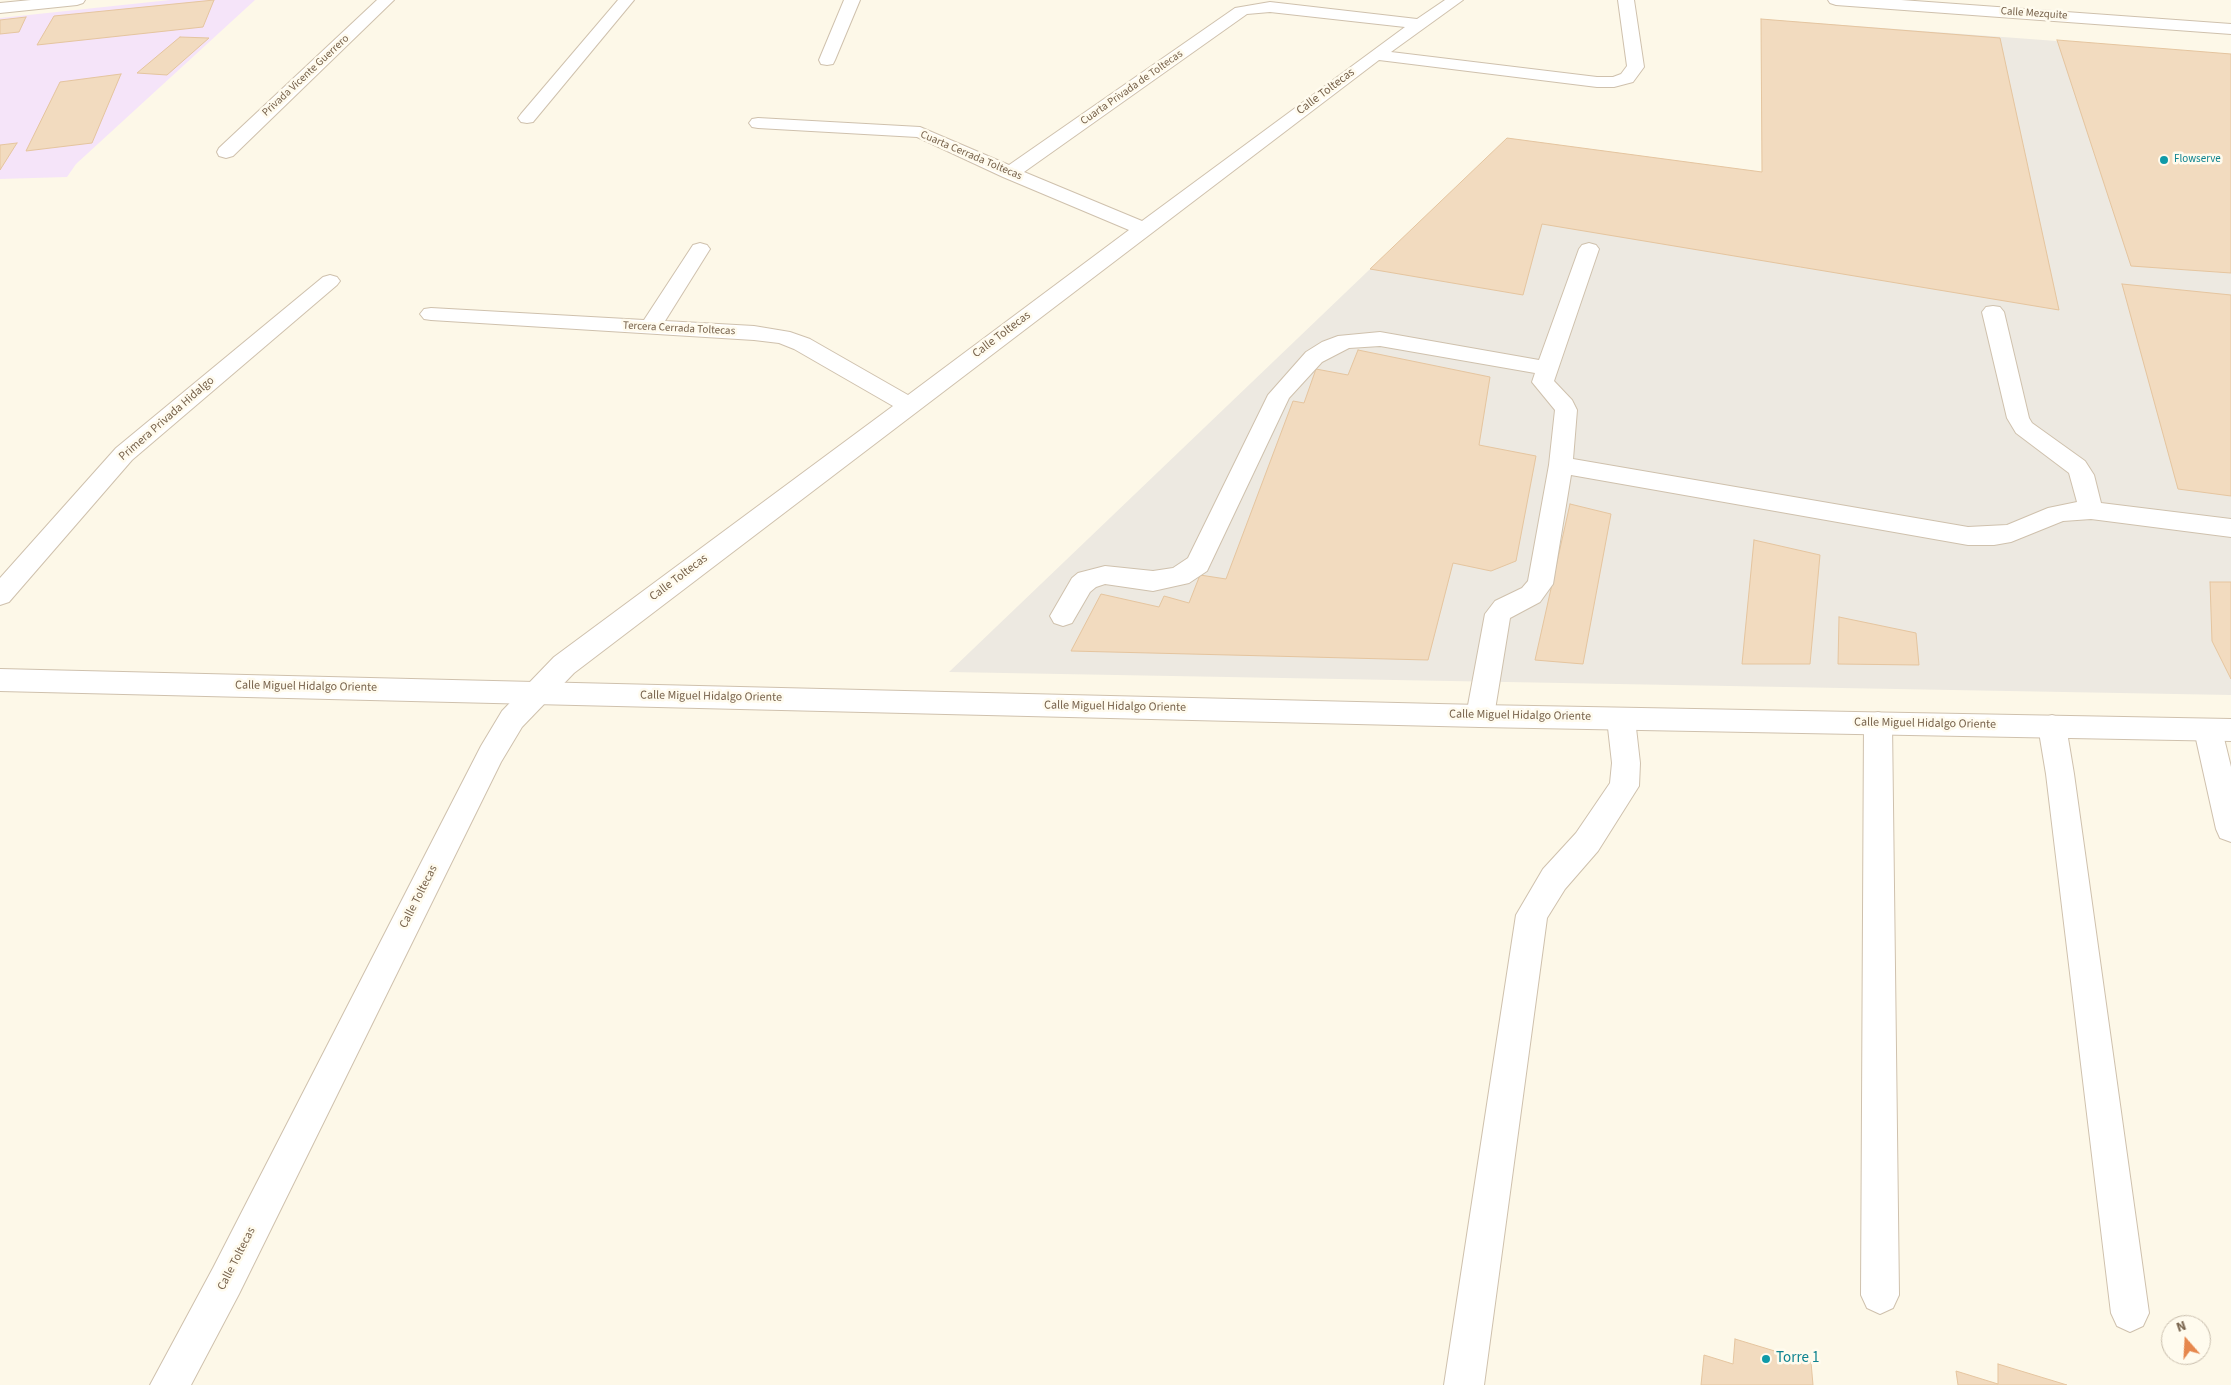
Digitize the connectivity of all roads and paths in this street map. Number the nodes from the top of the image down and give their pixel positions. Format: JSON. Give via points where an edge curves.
{"nodes":[{"id":1,"x":77,"y":0,"type":"edge"},
{"id":2,"x":386,"y":0,"type":"edge"},
{"id":3,"x":626,"y":0,"type":"edge"},
{"id":4,"x":852,"y":0,"type":"edge"},
{"id":5,"x":1455,"y":0,"type":"edge"},
{"id":6,"x":1626,"y":0,"type":"edge"},
{"id":7,"x":1836,"y":0,"type":"edge"},
{"id":8,"x":0,"y":8,"type":"edge"},
{"id":9,"x":1418,"y":24,"type":"junction"},
{"id":10,"x":2231,"y":29,"type":"edge"},
{"id":11,"x":1376,"y":55,"type":"junction"},
{"id":12,"x":827,"y":60,"type":"dead end"},
{"id":13,"x":527,"y":118,"type":"dead end"},
{"id":14,"x":758,"y":122,"type":"dead end"},
{"id":15,"x":226,"y":152,"type":"dead end"},
{"id":16,"x":1010,"y":173,"type":"junction"},
{"id":17,"x":1143,"y":229,"type":"junction"},
{"id":18,"x":700,"y":249,"type":"dead end"},
{"id":19,"x":1589,"y":249,"type":"dead end"},
{"id":20,"x":330,"y":281,"type":"dead end"},
{"id":21,"x":1993,"y":312,"type":"dead end"},
{"id":22,"x":431,"y":314,"type":"dead end"},
{"id":23,"x":650,"y":328,"type":"junction"},
{"id":24,"x":1547,"y":368,"type":"junction"},
{"id":25,"x":909,"y":405,"type":"junction"},
{"id":26,"x":1561,"y":465,"type":"junction"},
{"id":27,"x":2091,"y":510,"type":"junction"},
{"id":28,"x":2231,"y":528,"type":"edge"},
{"id":29,"x":0,"y":595,"type":"edge"},
{"id":30,"x":1063,"y":616,"type":"dead end"},
{"id":31,"x":0,"y":680,"type":"edge"},
{"id":32,"x":535,"y":693,"type":"junction"},
{"id":33,"x":1480,"y":716,"type":"junction"},
{"id":34,"x":1621,"y":719,"type":"junction"},
{"id":35,"x":1878,"y":723,"type":"junction"},
{"id":36,"x":2052,"y":726,"type":"junction"},
{"id":37,"x":2220,"y":730,"type":"edge"},
{"id":38,"x":2231,"y":829,"type":"edge"},
{"id":39,"x":1880,"y":1295,"type":"dead end"},
{"id":40,"x":2130,"y":1313,"type":"dead end"},
{"id":41,"x":170,"y":1385,"type":"edge"},
{"id":42,"x":1464,"y":1385,"type":"edge"}],
"edges":[{"from":1,"to":8,"type":"street"},
{"from":2,"to":15,"type":"street","name":"Privada Vicente Guerrero"},
{"from":3,"to":13,"type":"street"},
{"from":4,"to":12,"type":"street"},
{"from":5,"to":9,"type":"street","name":"Calle Toltecas"},
{"from":6,"to":11,"type":"street","via":[[1636,67],[1627,78],[1614,82]]},
{"from":7,"to":10,"type":"street","name":"Calle Mezquite"},
{"from":9,"to":11,"type":"street","name":"Calle Toltecas"},
{"from":9,"to":16,"type":"street","name":"Cuarta Privada de Toltecas","via":[[1270,7],[1242,12]]},
{"from":11,"to":17,"type":"street","name":"Calle Toltecas"},
{"from":14,"to":16,"type":"street","name":"Cuarta Cerrada Toltecas","via":[[920,132]]},
{"from":16,"to":17,"type":"street","name":"Cuarta Cerrada Toltecas"},
{"from":17,"to":25,"type":"street","name":"Calle Toltecas"},
{"from":18,"to":23,"type":"street"},
{"from":19,"to":24,"type":"street"},
{"from":20,"to":29,"type":"street","name":"Primera Privada Hidalgo","via":[[124,454]]},
{"from":21,"to":27,"type":"street","via":[[2018,418],[2024,428],[2077,467]]},
{"from":22,"to":23,"type":"street","name":"Tercera Cerrada Toltecas"},
{"from":23,"to":25,"type":"street","name":"Tercera Cerrada Toltecas","via":[[754,332],[782,337],[802,344]]},
{"from":24,"to":26,"type":"street","via":[[1543,382],[1566,410]]},
{"from":24,"to":30,"type":"street","via":[[1380,339],[1346,341],[1330,347],[1314,357],[1280,395],[1198,564],[1180,576],[1153,581],[1105,575],[1087,580]]},
{"from":25,"to":32,"type":"street","name":"Calle Toltecas","via":[[564,665]]},
{"from":26,"to":27,"type":"street","via":[[1968,536],[2010,533],[2057,514]]},
{"from":26,"to":33,"type":"street","via":[[1540,584],[1531,595],[1498,614]]},
{"from":27,"to":28,"type":"street"},
{"from":31,"to":32,"type":"street","name":"Calle Miguel Hidalgo Oriente"},
{"from":32,"to":33,"type":"street","name":"Calle Miguel Hidalgo Oriente"},
{"from":32,"to":41,"type":"street","name":"Calle Toltecas","via":[[512,719],[491,754],[226,1281]]},
{"from":33,"to":34,"type":"street","name":"Calle Miguel Hidalgo Oriente"},
{"from":34,"to":35,"type":"street","name":"Calle Miguel Hidalgo Oriente"},
{"from":34,"to":42,"type":"street","via":[[1626,763],[1624,786],[1587,842],[1554,878],[1532,916]]},
{"from":35,"to":36,"type":"street","name":"Calle Miguel Hidalgo Oriente"},
{"from":35,"to":39,"type":"street"},
{"from":36,"to":37,"type":"street","name":"Calle Miguel Hidalgo Oriente"},
{"from":36,"to":40,"type":"street"},
{"from":37,"to":38,"type":"street"}]}
